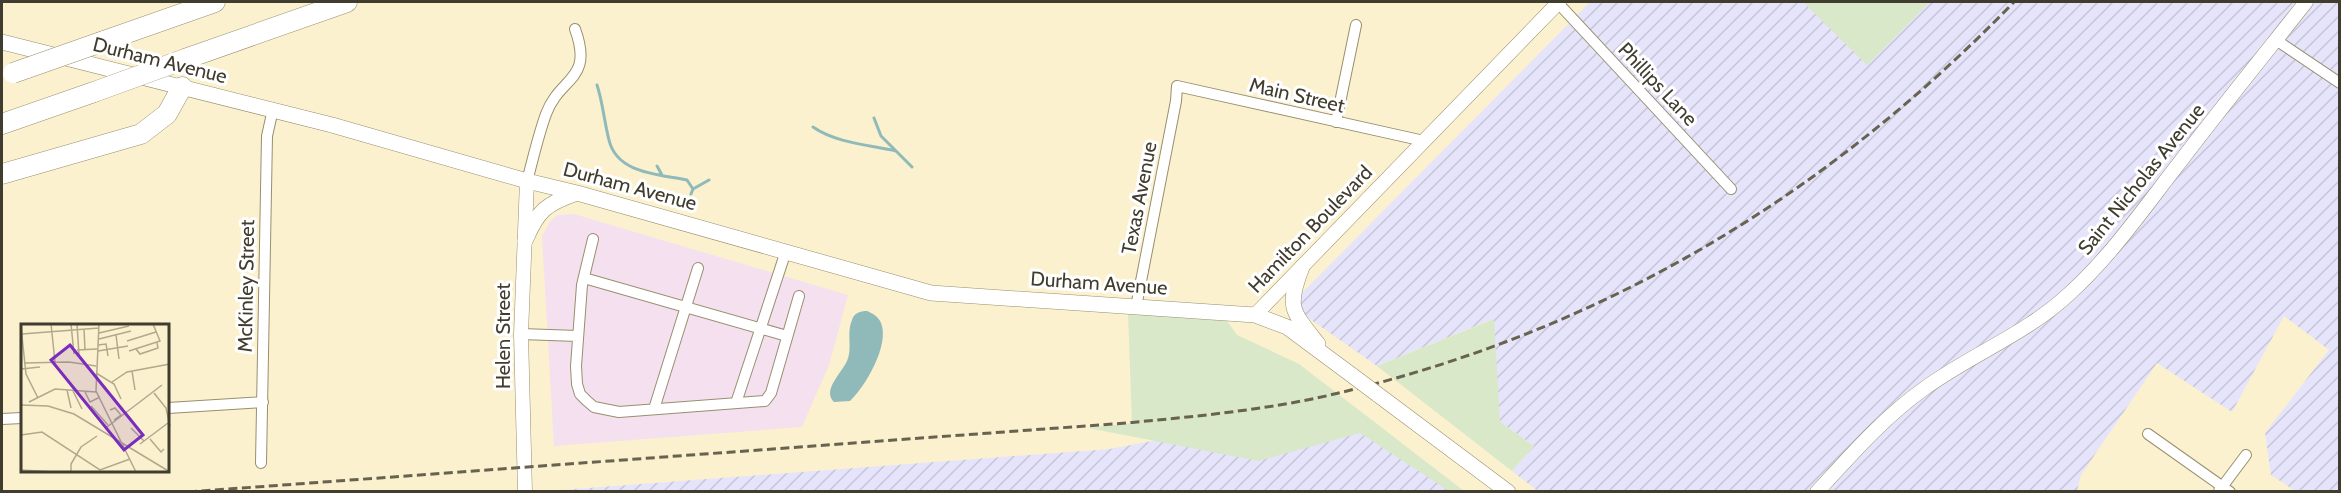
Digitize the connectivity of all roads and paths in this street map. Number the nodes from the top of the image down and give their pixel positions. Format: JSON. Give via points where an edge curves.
{"nodes":[{"id":1,"x":215,"y":2,"type":"edge"},
{"id":2,"x":347,"y":2,"type":"edge"},
{"id":3,"x":1559,"y":2,"type":"edge"},
{"id":4,"x":2306,"y":2,"type":"edge"},
{"id":5,"x":1356,"y":25,"type":"dead end"},
{"id":6,"x":575,"y":29,"type":"dead end"},
{"id":7,"x":2276,"y":40,"type":"junction"},
{"id":8,"x":2,"y":42,"type":"edge"},
{"id":9,"x":7,"y":75,"type":"edge"},
{"id":10,"x":2340,"y":83,"type":"edge"},
{"id":11,"x":182,"y":87,"type":"junction"},
{"id":12,"x":1176,"y":101,"type":"joint"},
{"id":13,"x":273,"y":110,"type":"junction"},
{"id":14,"x":1336,"y":122,"type":"junction"},
{"id":15,"x":2,"y":124,"type":"edge"},
{"id":16,"x":1424,"y":141,"type":"junction"},
{"id":17,"x":2,"y":174,"type":"edge"},
{"id":18,"x":527,"y":181,"type":"junction"},
{"id":19,"x":1731,"y":189,"type":"dead end"},
{"id":20,"x":578,"y":193,"type":"junction"},
{"id":21,"x":593,"y":239,"type":"dead end"},
{"id":22,"x":525,"y":241,"type":"junction"},
{"id":23,"x":786,"y":251,"type":"junction"},
{"id":24,"x":1302,"y":267,"type":"junction"},
{"id":25,"x":698,"y":268,"type":"dead end"},
{"id":26,"x":584,"y":278,"type":"junction"},
{"id":27,"x":799,"y":296,"type":"dead end"},
{"id":28,"x":686,"y":307,"type":"junction"},
{"id":29,"x":1136,"y":307,"type":"junction"},
{"id":30,"x":1256,"y":315,"type":"junction"},
{"id":31,"x":760,"y":328,"type":"junction"},
{"id":32,"x":521,"y":334,"type":"junction"},
{"id":33,"x":578,"y":336,"type":"junction"},
{"id":34,"x":787,"y":336,"type":"junction"},
{"id":35,"x":1331,"y":360,"type":"junction"},
{"id":36,"x":262,"y":402,"type":"junction"},
{"id":37,"x":736,"y":403,"type":"junction"},
{"id":38,"x":170,"y":408,"type":"edge"},
{"id":39,"x":654,"y":409,"type":"junction"},
{"id":40,"x":21,"y":418,"type":"edge"},
{"id":41,"x":2,"y":419,"type":"edge"},
{"id":42,"x":2148,"y":434,"type":"dead end"},
{"id":43,"x":2246,"y":455,"type":"dead end"},
{"id":44,"x":261,"y":464,"type":"dead end"},
{"id":45,"x":2224,"y":490,"type":"edge"},
{"id":46,"x":525,"y":492,"type":"edge"},
{"id":47,"x":1508,"y":492,"type":"edge"},
{"id":48,"x":1817,"y":492,"type":"edge"}],
"edges":[{"from":1,"to":9,"type":"highway","bridge":true},
{"from":2,"to":15,"type":"highway","bridge":true},
{"from":3,"to":16,"type":"street","name":"Hamilton Boulevard"},
{"from":3,"to":19,"type":"street","name":"Phillips Lane"},
{"from":4,"to":7,"type":"street","name":"Saint Nicholas Avenue"},
{"from":5,"to":14,"type":"street"},
{"from":6,"to":18,"type":"street","via":[[581,46],[578,68],[573,80],[552,99]]},
{"from":7,"to":10,"type":"street"},
{"from":7,"to":48,"type":"street","name":"Saint Nicholas Avenue","via":[[2089,275],[2041,318],[1923,389],[1877,428]]},
{"from":8,"to":11,"type":"main road","name":"Durham Avenue"},
{"from":11,"to":13,"type":"main road","name":"Durham Avenue"},
{"from":11,"to":17,"type":"highway","via":[[167,114],[141,134]]},
{"from":12,"to":14,"type":"street","name":"Main Street","via":[[1176,86]]},
{"from":12,"to":29,"type":"street","name":"Texas Avenue"},
{"from":13,"to":18,"type":"main road","name":"Durham Avenue"},
{"from":13,"to":36,"type":"street","name":"McKinley Street","via":[[267,136]]},
{"from":14,"to":16,"type":"street","name":"Main Street"},
{"from":16,"to":24,"type":"street","name":"Hamilton Boulevard"},
{"from":18,"to":20,"type":"main road","name":"Durham Avenue"},
{"from":18,"to":22,"type":"street","name":"Helen Street"},
{"from":20,"to":22,"type":"main road","via":[[546,206],[534,220]]},
{"from":20,"to":23,"type":"main road","name":"Durham Avenue"},
{"from":21,"to":26,"type":"street"},
{"from":22,"to":32,"type":"street","name":"Helen Street"},
{"from":23,"to":29,"type":"main road","name":"Durham Avenue","via":[[931,293]]},
{"from":23,"to":31,"type":"street"},
{"from":24,"to":30,"type":"street","name":"Hamilton Boulevard"},
{"from":24,"to":35,"type":"main road","via":[[1292,292],[1293,306]]},
{"from":25,"to":28,"type":"street"},
{"from":26,"to":28,"type":"street"},
{"from":26,"to":33,"type":"street"},
{"from":27,"to":34,"type":"street"},
{"from":28,"to":31,"type":"street"},
{"from":28,"to":39,"type":"street"},
{"from":29,"to":30,"type":"main road","name":"Durham Avenue"},
{"from":30,"to":35,"type":"main road","name":"Hamilton Boulevard","via":[[1287,327]]},
{"from":31,"to":34,"type":"street"},
{"from":31,"to":37,"type":"street"},
{"from":32,"to":33,"type":"street"},
{"from":32,"to":46,"type":"street","name":"Helen Street"},
{"from":33,"to":39,"type":"street","via":[[577,384],[587,401],[594,407],[613,411]]},
{"from":34,"to":37,"type":"street","via":[[771,393],[765,401]]},
{"from":35,"to":47,"type":"main road","name":"Hamilton Boulevard","bridge":true},
{"from":36,"to":38,"type":"street"},
{"from":36,"to":44,"type":"street","name":"McKinley Street"},
{"from":37,"to":39,"type":"street"},
{"from":40,"to":41,"type":"street"},
{"from":42,"to":45,"type":"street"},
{"from":43,"to":45,"type":"street"}]}
